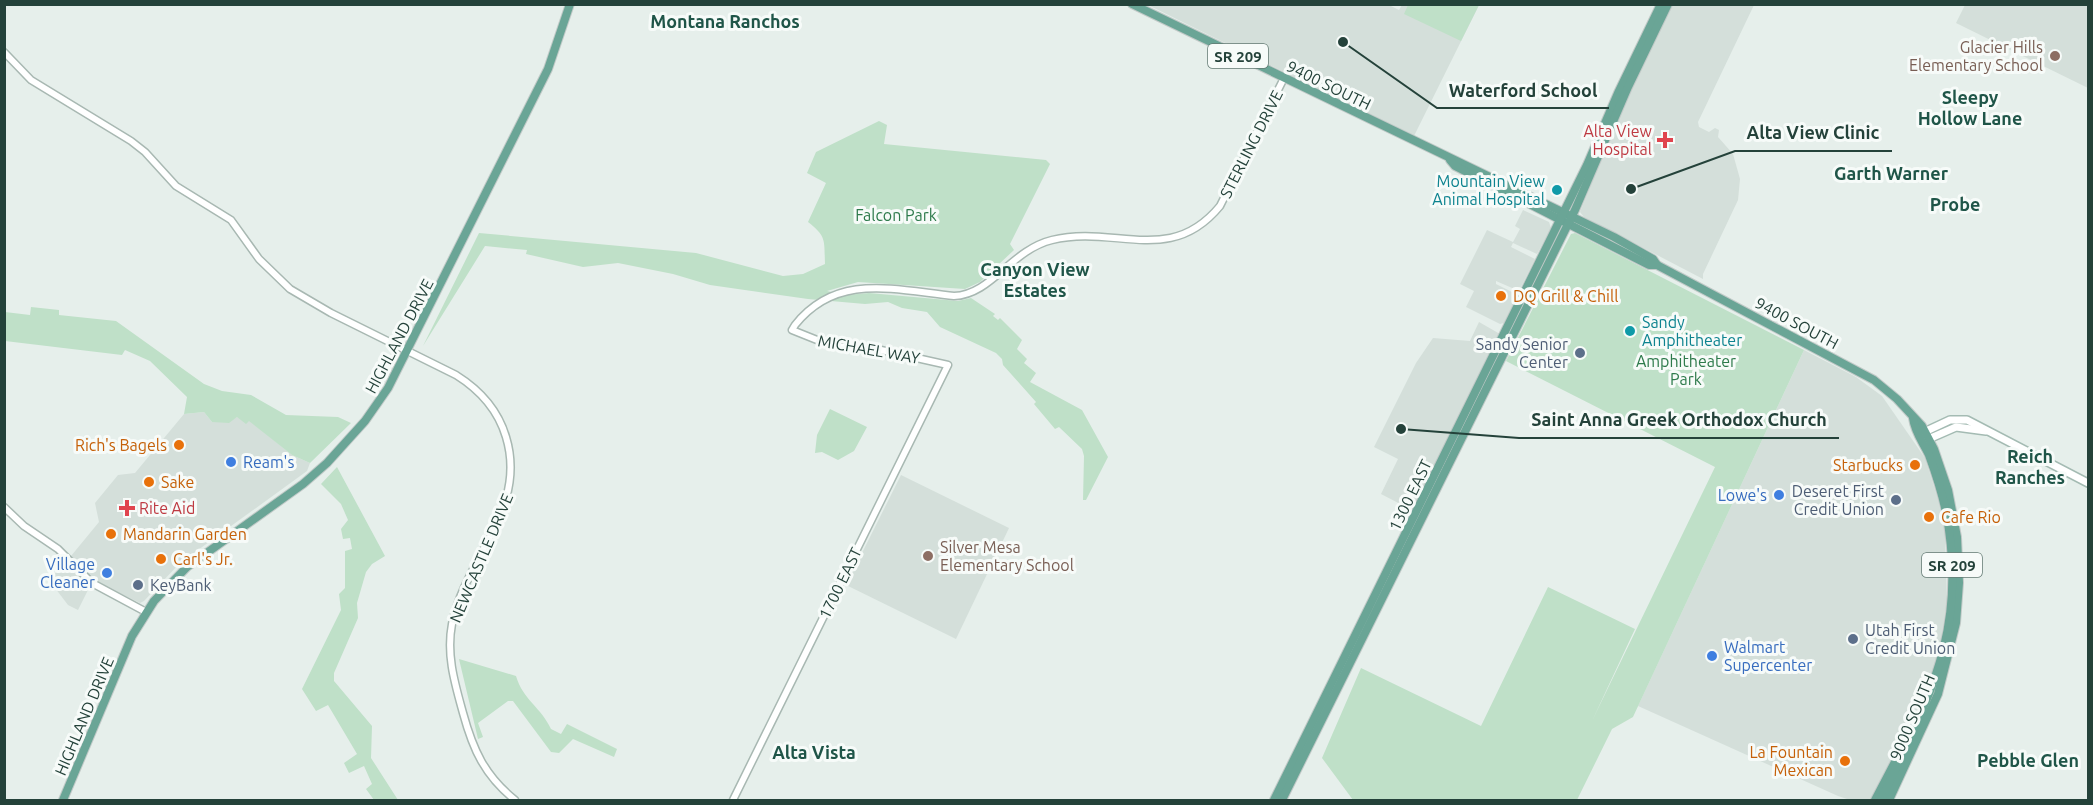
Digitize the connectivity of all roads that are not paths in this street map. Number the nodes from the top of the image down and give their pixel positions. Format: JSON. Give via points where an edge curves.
{"nodes":[{"id":1,"x":570,"y":4,"type":"edge"},
{"id":2,"x":1132,"y":4,"type":"edge"},
{"id":3,"x":1660,"y":4,"type":"edge"},
{"id":4,"x":1668,"y":4,"type":"edge"},
{"id":5,"x":4,"y":52,"type":"edge"},
{"id":6,"x":1284,"y":78,"type":"junction"},
{"id":7,"x":1450,"y":160,"type":"junction"},
{"id":8,"x":1568,"y":214,"type":"junction"},
{"id":9,"x":1564,"y":222,"type":"junction"},
{"id":10,"x":1658,"y":265,"type":"junction"},
{"id":11,"x":792,"y":330,"type":"joint"},
{"id":12,"x":408,"y":351,"type":"junction"},
{"id":13,"x":948,"y":365,"type":"joint"},
{"id":14,"x":1924,"y":437,"type":"junction"},
{"id":15,"x":2088,"y":483,"type":"edge"},
{"id":16,"x":4,"y":507,"type":"edge"},
{"id":17,"x":146,"y":612,"type":"junction"},
{"id":18,"x":1908,"y":744,"type":"junction"},
{"id":19,"x":63,"y":801,"type":"edge"},
{"id":20,"x":515,"y":801,"type":"edge"},
{"id":21,"x":733,"y":801,"type":"edge"},
{"id":22,"x":1274,"y":801,"type":"edge"},
{"id":23,"x":1282,"y":801,"type":"edge"},
{"id":24,"x":1875,"y":801,"type":"edge"},
{"id":25,"x":1885,"y":801,"type":"edge"}],
"edges":[{"from":1,"to":12,"type":"main road","name":"HIGHLAND DRIVE","via":[[548,69]]},
{"from":2,"to":6,"type":"main road","name":"9400 SOUTH","number":"SR 209"},
{"from":3,"to":8,"type":"main road","name":"1300 EAST"},
{"from":4,"to":8,"type":"main road","name":"1300 EAST"},
{"from":5,"to":12,"type":"street","name":"NEWCASTLE DRIVE","via":[[31,80],[131,141],[176,186],[231,220],[259,259],[290,289]]},
{"from":6,"to":7,"type":"main road","name":"9400 SOUTH","number":"SR 209"},
{"from":6,"to":11,"type":"street","name":"STERLING DRIVE","via":[[1225,198],[1214,213],[1192,230],[1159,241],[1082,236],[1051,240],[1026,250],[980,289],[965,295],[844,290],[815,304]]},
{"from":7,"to":8,"type":"main road","name":"9400 SOUTH","number":"SR 209"},
{"from":7,"to":9,"type":"main road","name":"9400 SOUTH","number":"SR 209"},
{"from":8,"to":9,"type":"main road","name":"1300 EAST"},
{"from":8,"to":10,"type":"main road","name":"9400 SOUTH","number":"SR 209"},
{"from":9,"to":10,"type":"main road","name":"9400 SOUTH","number":"SR 209","via":[[1649,265]]},
{"from":9,"to":22,"type":"main road","name":"1300 EAST"},
{"from":9,"to":23,"type":"main road","name":"1300 EAST"},
{"from":10,"to":14,"type":"main road","name":"9400 SOUTH","number":"SR 209","via":[[1862,373],[1897,399]]},
{"from":11,"to":13,"type":"street","name":"MICHAEL WAY","via":[[832,346],[872,348]]},
{"from":12,"to":17,"type":"main road","name":"HIGHLAND DRIVE","via":[[377,405],[327,463],[187,567]]},
{"from":12,"to":20,"type":"street","name":"NEWCASTLE DRIVE","via":[[456,375],[483,396],[502,426],[510,452],[511,481],[506,502],[458,605],[449,644],[471,743],[488,775]]},
{"from":13,"to":21,"type":"street","name":"1700 EAST"},
{"from":14,"to":15,"type":"main road","via":[[1956,427],[1986,431]]},
{"from":14,"to":18,"type":"main road","name":"9000 SOUTH","number":"SR 209","via":[[1946,513],[1952,596],[1938,672]]},
{"from":14,"to":25,"type":"main road","name":"9000 SOUTH","number":"SR 209","via":[[1944,477],[1954,518],[1959,599],[1945,676],[1931,714]]},
{"from":16,"to":17,"type":"street","via":[[58,549],[92,583]]},
{"from":17,"to":19,"type":"main road","name":"HIGHLAND DRIVE","via":[[130,640]]},
{"from":18,"to":24,"type":"main road"},
{"from":18,"to":25,"type":"main road","name":"9000 SOUTH","number":"SR 209"}]}
